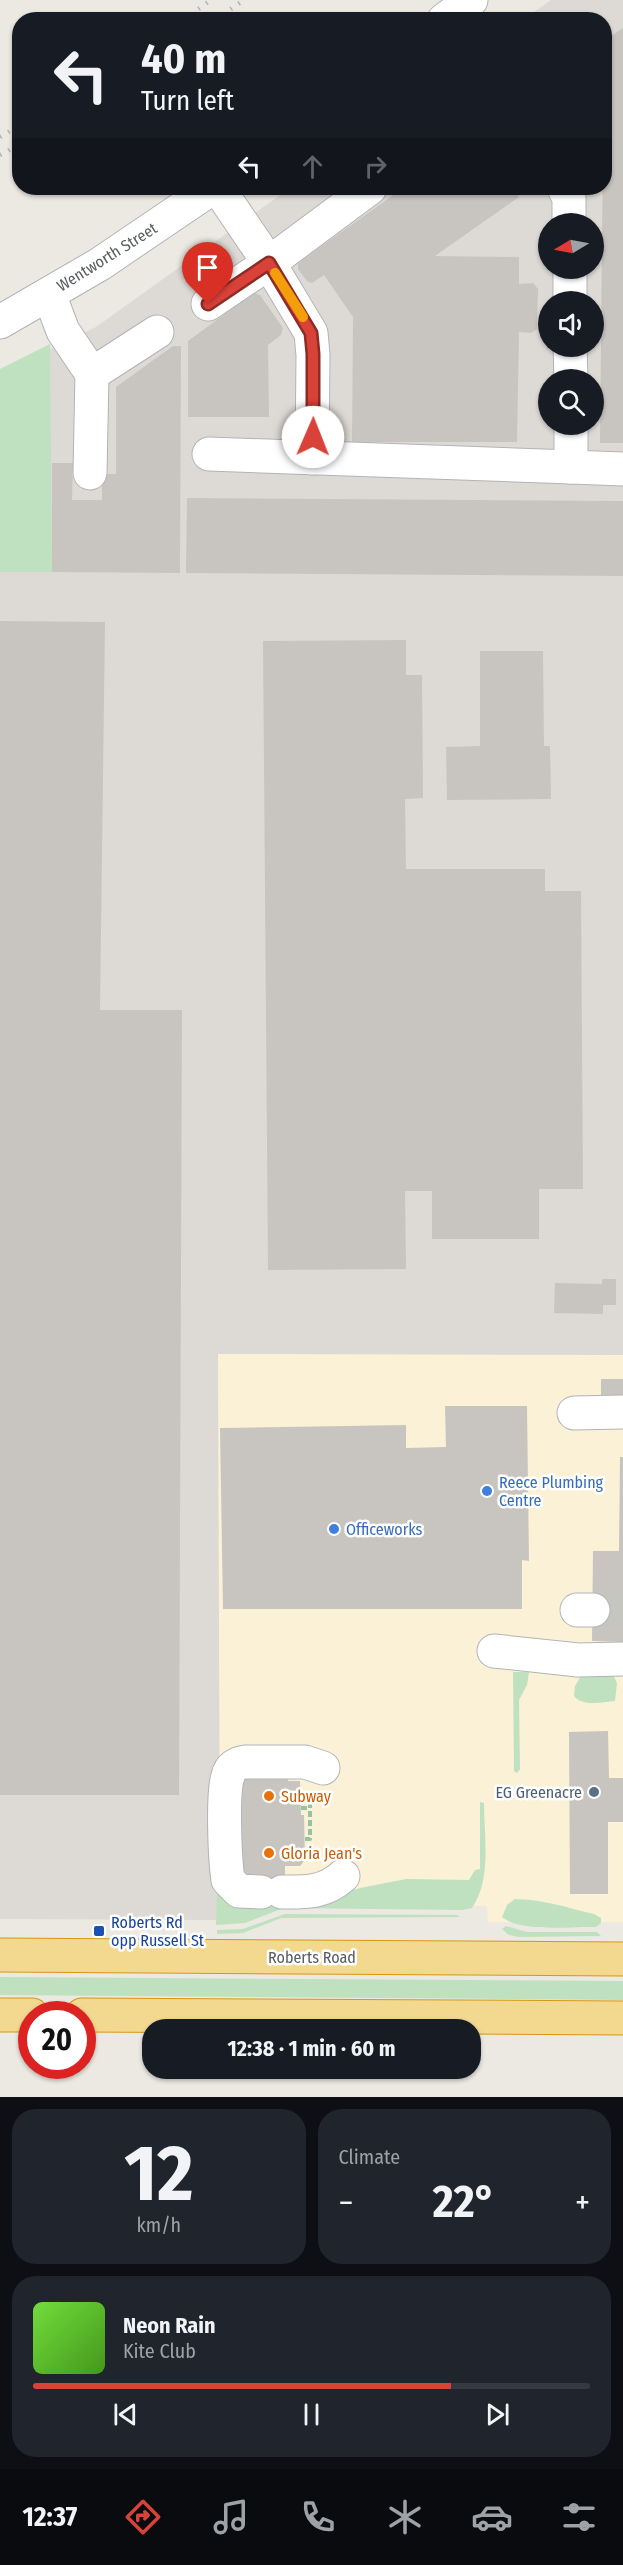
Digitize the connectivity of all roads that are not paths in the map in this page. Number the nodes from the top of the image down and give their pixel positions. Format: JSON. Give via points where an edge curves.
{"nodes":[{"id":1,"x":202,"y":195,"type":"edge"},
{"id":2,"x":223,"y":195,"type":"edge"},
{"id":3,"x":361,"y":195,"type":"edge"},
{"id":4,"x":568,"y":195,"type":"edge"},
{"id":5,"x":569,"y":213,"type":"edge"},
{"id":6,"x":269,"y":263,"type":"junction"},
{"id":7,"x":49,"y":294,"type":"junction"},
{"id":8,"x":208,"y":304,"type":"dead end"},
{"id":9,"x":0,"y":322,"type":"edge"},
{"id":10,"x":157,"y":332,"type":"dead end"},
{"id":11,"x":92,"y":374,"type":"junction"},
{"id":12,"x":571,"y":435,"type":"edge"},
{"id":13,"x":209,"y":454,"type":"dead end"},
{"id":14,"x":312,"y":458,"type":"junction"},
{"id":15,"x":572,"y":467,"type":"junction"},
{"id":16,"x":623,"y":469,"type":"edge"},
{"id":17,"x":90,"y":473,"type":"dead end"},
{"id":18,"x":623,"y":1412,"type":"edge"},
{"id":19,"x":574,"y":1413,"type":"dead end"},
{"id":20,"x":494,"y":1651,"type":"dead end"},
{"id":21,"x":623,"y":1659,"type":"edge"},
{"id":22,"x":316,"y":1778,"type":"road end"},
{"id":23,"x":343,"y":1876,"type":"dead end"},
{"id":24,"x":0,"y":1955,"type":"edge"},
{"id":25,"x":623,"y":1959,"type":"edge"},
{"id":26,"x":0,"y":2015,"type":"edge"},
{"id":27,"x":18,"y":2015,"type":"edge"},
{"id":28,"x":96,"y":2015,"type":"edge"},
{"id":29,"x":623,"y":2019,"type":"edge"}],
"edges":[{"from":1,"to":7,"type":"street","name":"Wentworth Street"},
{"from":2,"to":6,"type":"street"},
{"from":3,"to":6,"type":"street"},
{"from":4,"to":5,"type":"street"},
{"from":6,"to":8,"type":"street"},
{"from":6,"to":14,"type":"street","via":[[311,333]]},
{"from":7,"to":9,"type":"street","name":"Wentworth Street"},
{"from":7,"to":11,"type":"street","via":[[63,331]]},
{"from":10,"to":11,"type":"street"},
{"from":11,"to":17,"type":"street"},
{"from":12,"to":15,"type":"street"},
{"from":13,"to":14,"type":"street"},
{"from":14,"to":15,"type":"street"},
{"from":15,"to":16,"type":"street"},
{"from":18,"to":19,"type":"street"},
{"from":20,"to":21,"type":"street","via":[[578,1660]]},
{"from":22,"to":23,"type":"street","via":[[305,1762],[245,1762],[231,1769],[226,1788],[228,1880],[239,1891],[315,1892]]},
{"from":24,"to":25,"type":"highway","name":"Roberts Road"},
{"from":26,"to":27,"type":"highway"},
{"from":28,"to":29,"type":"highway"}]}
